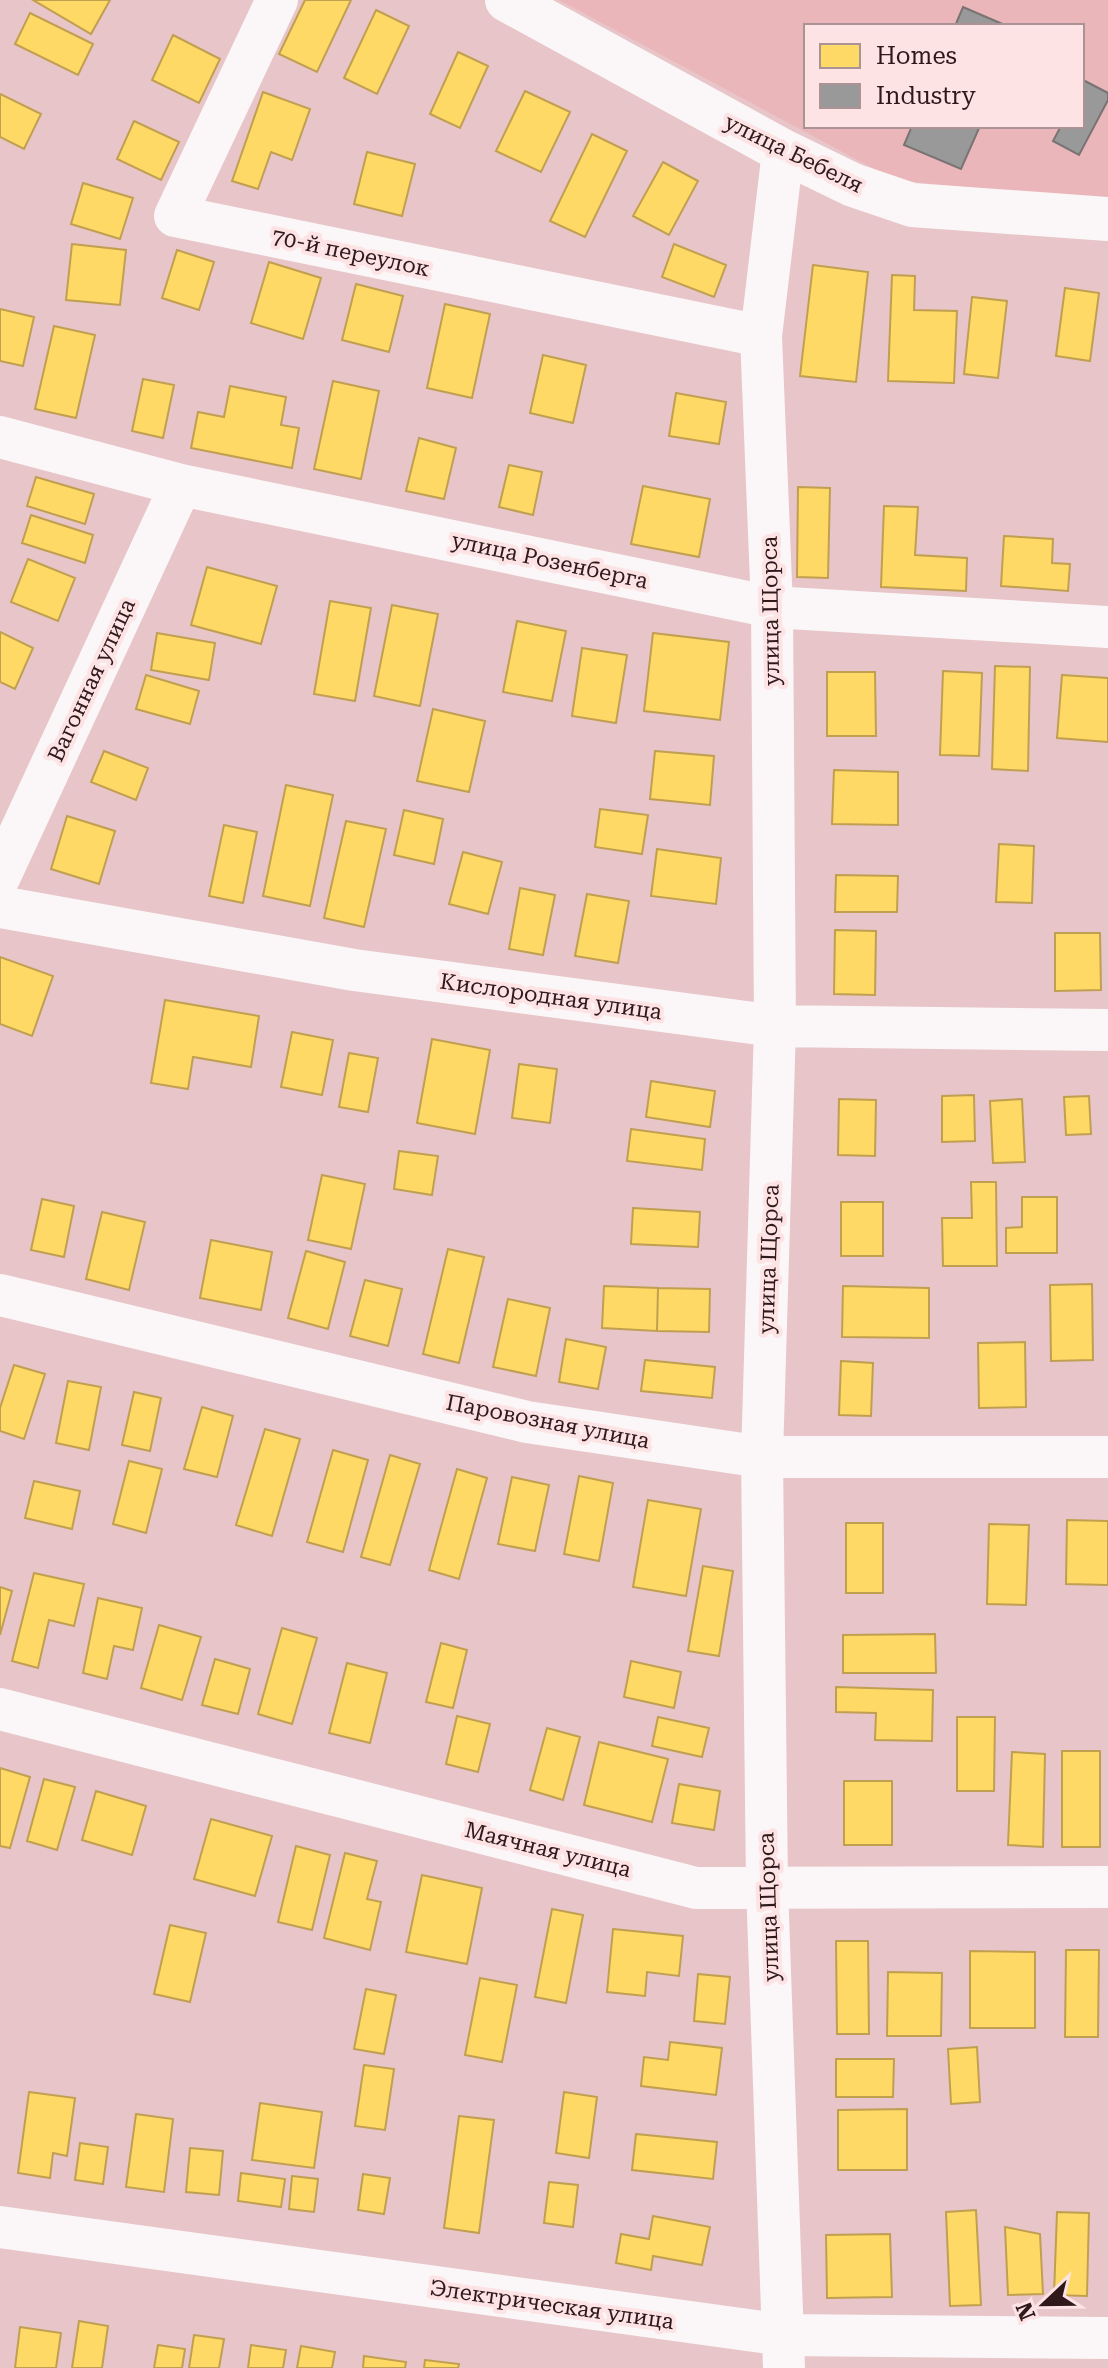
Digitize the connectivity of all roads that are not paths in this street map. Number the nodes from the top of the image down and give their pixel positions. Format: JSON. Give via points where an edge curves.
{"nodes":[{"id":1,"x":277,"y":0,"type":"edge"},
{"id":2,"x":507,"y":0,"type":"edge"},
{"id":3,"x":783,"y":151,"type":"junction"},
{"id":4,"x":1108,"y":219,"type":"edge"},
{"id":5,"x":761,"y":336,"type":"junction"},
{"id":6,"x":0,"y":437,"type":"edge"},
{"id":7,"x":181,"y":485,"type":"junction"},
{"id":8,"x":772,"y":607,"type":"junction"},
{"id":9,"x":1108,"y":627,"type":"edge"},
{"id":10,"x":0,"y":876,"type":"edge"},
{"id":11,"x":0,"y":907,"type":"edge"},
{"id":12,"x":775,"y":1026,"type":"junction"},
{"id":13,"x":1108,"y":1030,"type":"edge"},
{"id":14,"x":0,"y":1295,"type":"edge"},
{"id":15,"x":762,"y":1457,"type":"junction"},
{"id":16,"x":1108,"y":1457,"type":"edge"},
{"id":17,"x":0,"y":1709,"type":"edge"},
{"id":18,"x":767,"y":1886,"type":"junction"},
{"id":19,"x":1108,"y":1887,"type":"edge"},
{"id":20,"x":0,"y":2227,"type":"edge"},
{"id":21,"x":1108,"y":2338,"type":"edge"},
{"id":22,"x":784,"y":2351,"type":"edge"}],
"edges":[{"from":1,"to":5,"type":"street","name":"70-й переулок","via":[[175,216]]},
{"from":2,"to":3,"type":"street","name":"улица Бебеля"},
{"from":3,"to":4,"type":"street","name":"улица Бебеля","via":[[853,185],[912,205]]},
{"from":3,"to":5,"type":"street","name":"улица Щорса"},
{"from":5,"to":8,"type":"street","name":"улица Щорса"},
{"from":6,"to":7,"type":"street","name":"улица Розенберга"},
{"from":7,"to":8,"type":"street","name":"улица Розенберга"},
{"from":7,"to":10,"type":"street","name":"Вагонная улица"},
{"from":8,"to":9,"type":"street","name":"улица Розенберга"},
{"from":8,"to":12,"type":"street","name":"улица Щорса"},
{"from":11,"to":12,"type":"street","name":"Кислородная улица","via":[[354,970]]},
{"from":12,"to":13,"type":"street","name":"Кислородная улица"},
{"from":12,"to":15,"type":"street","name":"улица Щорса"},
{"from":14,"to":15,"type":"street","name":"Паровозная улица","via":[[527,1422]]},
{"from":15,"to":16,"type":"street","name":"Паровозная улица"},
{"from":15,"to":18,"type":"street","name":"улица Щорса"},
{"from":17,"to":18,"type":"street","name":"Маячная улица","via":[[696,1888]]},
{"from":18,"to":19,"type":"street","name":"Маячная улица"},
{"from":18,"to":22,"type":"street","name":"улица Щорса"},
{"from":20,"to":22,"type":"street","name":"Электрическая улица"},
{"from":21,"to":22,"type":"street","name":"Электрическая улица"}]}
